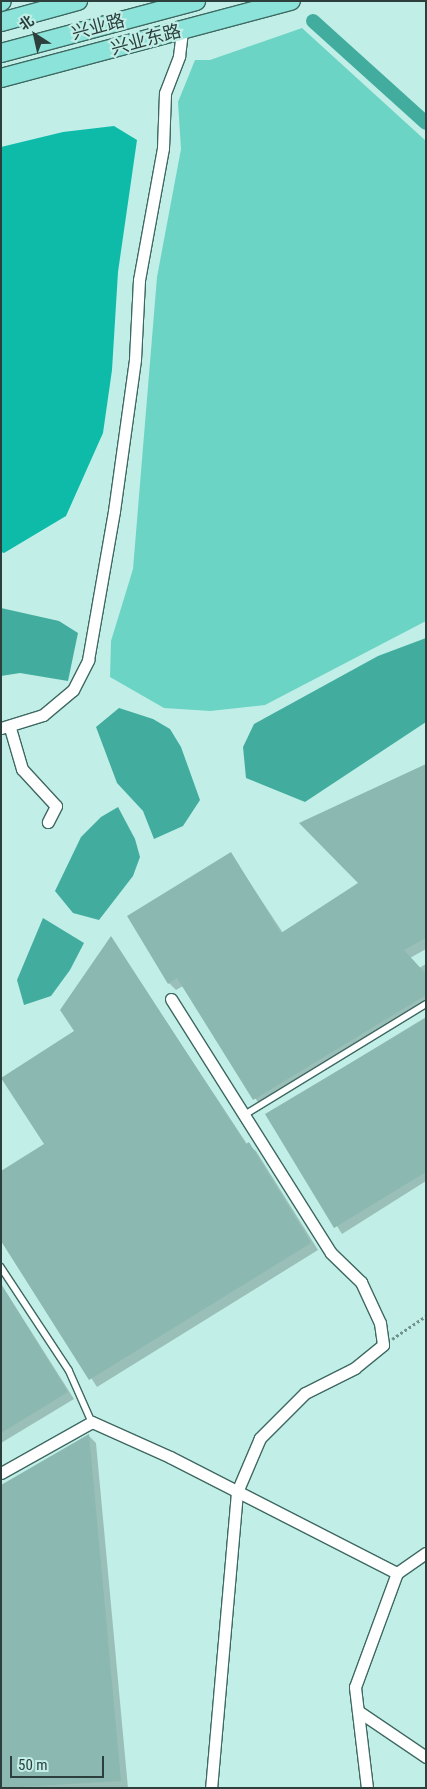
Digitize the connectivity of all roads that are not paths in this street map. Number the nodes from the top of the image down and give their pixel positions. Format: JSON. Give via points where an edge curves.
{"nodes":[{"id":1,"x":78,"y":1,"type":"edge"},
{"id":2,"x":196,"y":1,"type":"edge"},
{"id":3,"x":290,"y":1,"type":"edge"},
{"id":4,"x":1,"y":22,"type":"edge"},
{"id":5,"x":182,"y":30,"type":"junction"},
{"id":6,"x":1,"y":52,"type":"edge"},
{"id":7,"x":1,"y":78,"type":"edge"},
{"id":8,"x":6,"y":728,"type":"edge"},
{"id":9,"x":48,"y":822,"type":"dead end"},
{"id":10,"x":171,"y":999,"type":"dead end"},
{"id":11,"x":426,"y":1004,"type":"edge"},
{"id":12,"x":246,"y":1114,"type":"junction"},
{"id":13,"x":1,"y":1267,"type":"edge"},
{"id":14,"x":92,"y":1422,"type":"junction"},
{"id":15,"x":1,"y":1474,"type":"edge"},
{"id":16,"x":238,"y":1492,"type":"junction"},
{"id":17,"x":426,"y":1554,"type":"edge"},
{"id":18,"x":397,"y":1574,"type":"junction"},
{"id":19,"x":358,"y":1711,"type":"junction"},
{"id":20,"x":426,"y":1756,"type":"edge"},
{"id":21,"x":211,"y":1788,"type":"edge"},
{"id":22,"x":367,"y":1788,"type":"edge"}],
"edges":[{"from":1,"to":4,"type":"main road"},
{"from":2,"to":6,"type":"main road","name":"兴业路"},
{"from":3,"to":5,"type":"main road","name":"兴业东路"},
{"from":5,"to":7,"type":"main road","name":"兴业东路"},
{"from":5,"to":8,"type":"street","via":[[179,56],[165,93],[163,148],[140,280],[135,359],[114,511],[88,660],[73,690],[43,715]]},
{"from":8,"to":9,"type":"street","via":[[22,769],[56,806]]},
{"from":10,"to":12,"type":"street"},
{"from":11,"to":12,"type":"lane"},
{"from":12,"to":16,"type":"street","via":[[331,1253],[362,1282],[380,1323],[383,1345],[355,1368],[305,1393],[260,1438]]},
{"from":13,"to":14,"type":"lane","via":[[69,1370]]},
{"from":14,"to":15,"type":"street"},
{"from":14,"to":16,"type":"street"},
{"from":16,"to":18,"type":"street"},
{"from":16,"to":21,"type":"street"},
{"from":17,"to":18,"type":"street"},
{"from":18,"to":19,"type":"street","via":[[355,1687]]},
{"from":19,"to":20,"type":"street"},
{"from":19,"to":22,"type":"street"}]}
